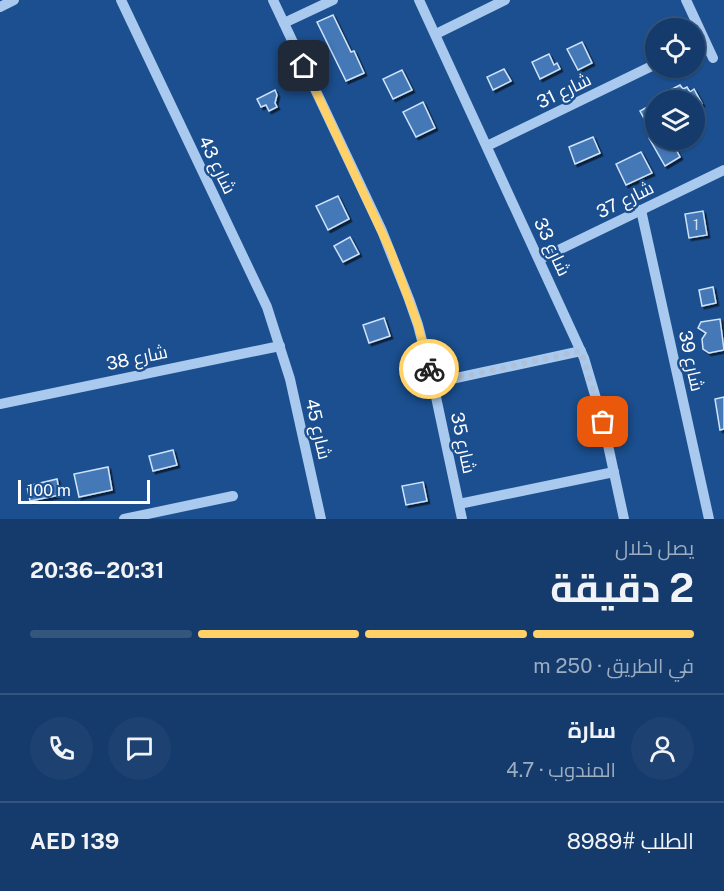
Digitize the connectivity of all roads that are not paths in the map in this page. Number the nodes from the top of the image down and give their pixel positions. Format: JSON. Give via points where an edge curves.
{"nodes":[{"id":1,"x":14,"y":0,"type":"edge"},
{"id":2,"x":121,"y":0,"type":"edge"},
{"id":3,"x":273,"y":0,"type":"edge"},
{"id":4,"x":333,"y":0,"type":"edge"},
{"id":5,"x":419,"y":0,"type":"edge"},
{"id":6,"x":505,"y":0,"type":"edge"},
{"id":7,"x":686,"y":0,"type":"edge"},
{"id":8,"x":0,"y":7,"type":"edge"},
{"id":9,"x":692,"y":18,"type":"edge"},
{"id":10,"x":284,"y":23,"type":"junction"},
{"id":11,"x":436,"y":34,"type":"junction"},
{"id":12,"x":705,"y":49,"type":"edge"},
{"id":13,"x":713,"y":58,"type":"dead end"},
{"id":14,"x":645,"y":69,"type":"edge"},
{"id":15,"x":487,"y":146,"type":"junction"},
{"id":16,"x":724,"y":170,"type":"edge"},
{"id":17,"x":641,"y":210,"type":"junction"},
{"id":18,"x":540,"y":259,"type":"junction"},
{"id":19,"x":280,"y":346,"type":"junction"},
{"id":20,"x":581,"y":351,"type":"junction"},
{"id":21,"x":433,"y":383,"type":"junction"},
{"id":22,"x":0,"y":404,"type":"edge"},
{"id":23,"x":614,"y":472,"type":"junction"},
{"id":24,"x":233,"y":496,"type":"dead end"},
{"id":25,"x":459,"y":504,"type":"junction"},
{"id":26,"x":178,"y":507,"type":"junction"},
{"id":27,"x":124,"y":519,"type":"edge"},
{"id":28,"x":180,"y":519,"type":"edge"},
{"id":29,"x":321,"y":519,"type":"edge"},
{"id":30,"x":462,"y":519,"type":"edge"},
{"id":31,"x":624,"y":519,"type":"edge"},
{"id":32,"x":709,"y":519,"type":"edge"}],
"edges":[{"from":1,"to":8,"type":"street"},
{"from":2,"to":19,"type":"street","name":"شارع 43","via":[[261,292]]},
{"from":3,"to":10,"type":"street","name":"شارع 35"},
{"from":4,"to":10,"type":"street"},
{"from":5,"to":11,"type":"street","name":"شارع 33"},
{"from":6,"to":11,"type":"street"},
{"from":7,"to":9,"type":"street"},
{"from":10,"to":21,"type":"street","name":"شارع 35","via":[[391,252],[418,325]]},
{"from":11,"to":15,"type":"street","name":"شارع 33"},
{"from":12,"to":13,"type":"street"},
{"from":14,"to":15,"type":"street","name":"شارع 31"},
{"from":15,"to":18,"type":"street","name":"شارع 33"},
{"from":16,"to":17,"type":"street","name":"شارع 37"},
{"from":17,"to":18,"type":"street","name":"شارع 37"},
{"from":17,"to":32,"type":"street","name":"شارع 39"},
{"from":18,"to":20,"type":"street","name":"شارع 33"},
{"from":19,"to":22,"type":"street","name":"شارع 38"},
{"from":19,"to":29,"type":"street","name":"شارع 45"},
{"from":20,"to":21,"type":"street"},
{"from":20,"to":23,"type":"street","name":"شارع 33","via":[[597,398]]},
{"from":21,"to":25,"type":"street","name":"شارع 35"},
{"from":23,"to":25,"type":"street"},
{"from":23,"to":31,"type":"street","name":"شارع 33"},
{"from":24,"to":26,"type":"street"},
{"from":25,"to":30,"type":"street","name":"شارع 35"},
{"from":26,"to":27,"type":"street"},
{"from":26,"to":28,"type":"street"}]}
